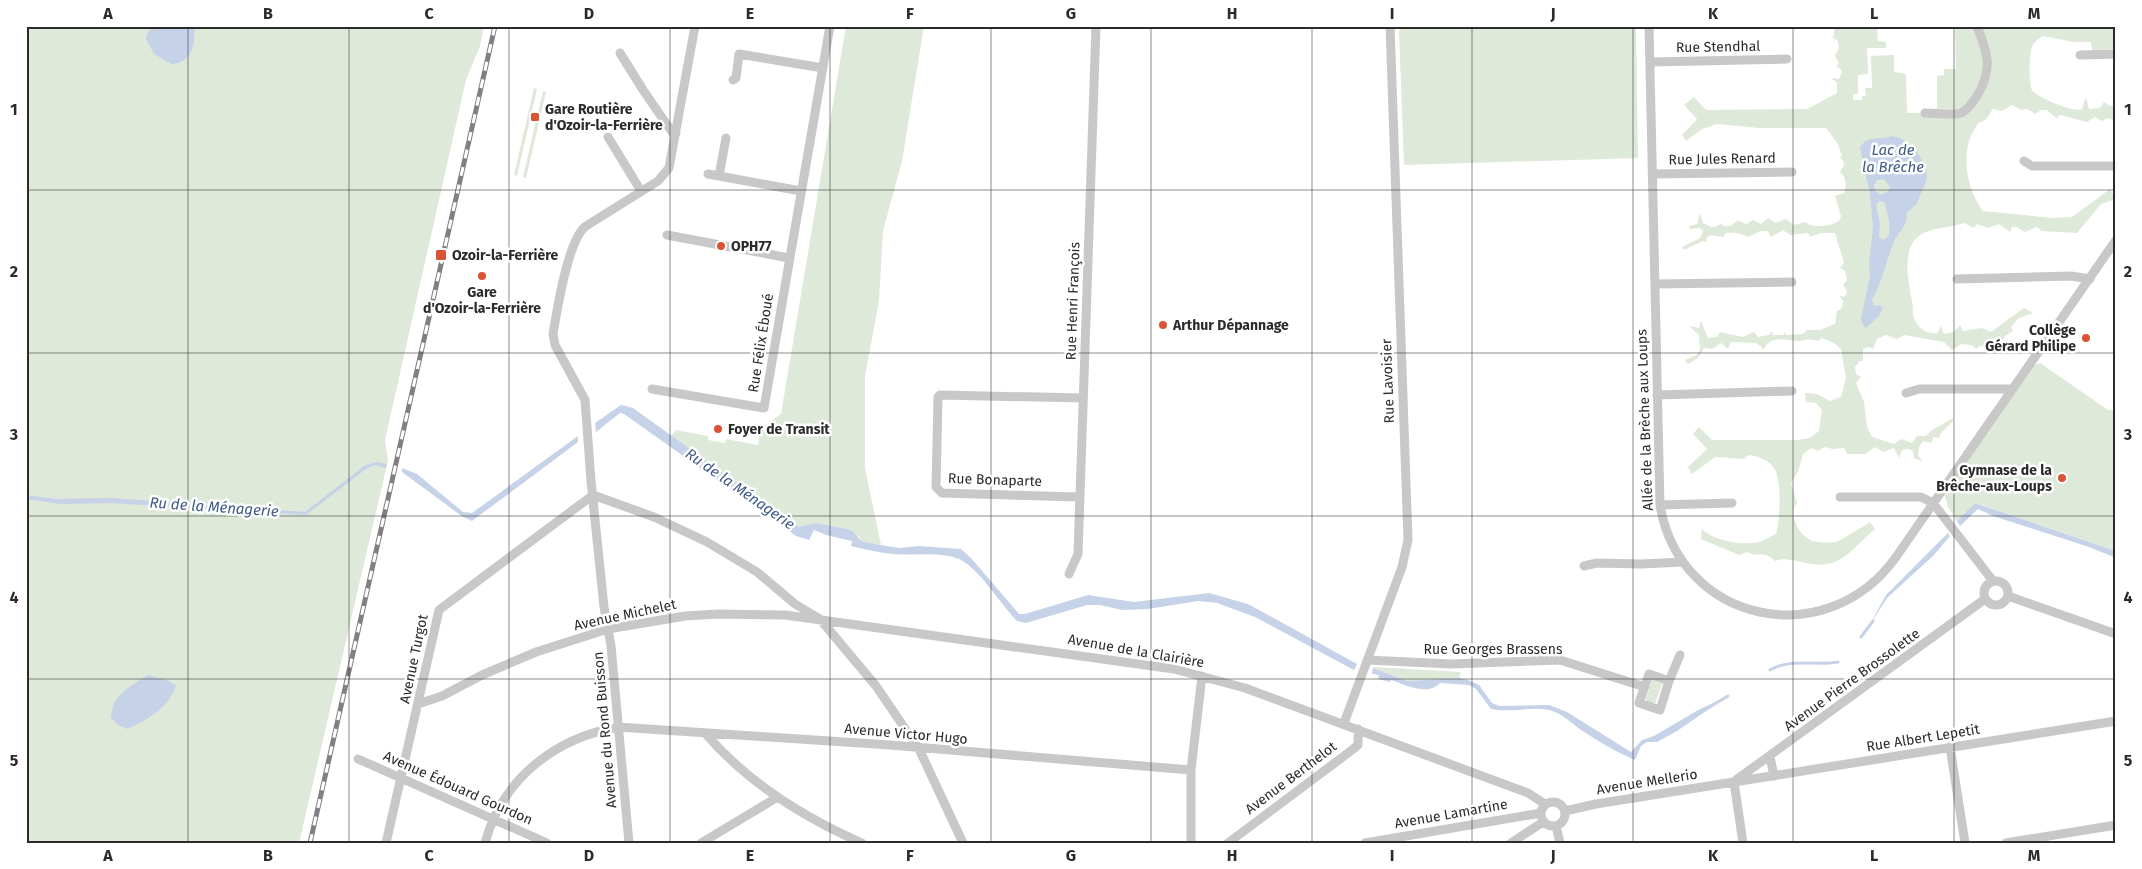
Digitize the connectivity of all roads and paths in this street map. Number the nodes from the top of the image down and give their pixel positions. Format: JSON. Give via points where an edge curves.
{"nodes":[{"id":1,"x":695,"y":26,"type":"edge"},
{"id":2,"x":830,"y":26,"type":"edge"},
{"id":3,"x":1096,"y":26,"type":"edge"},
{"id":4,"x":1390,"y":26,"type":"edge"},
{"id":5,"x":1649,"y":26,"type":"edge"},
{"id":6,"x":1977,"y":26,"type":"edge"},
{"id":7,"x":620,"y":53,"type":"dead end"},
{"id":8,"x":2116,"y":54,"type":"edge"},
{"id":9,"x":2080,"y":55,"type":"dead end"},
{"id":10,"x":1787,"y":60,"type":"dead end"},
{"id":11,"x":1650,"y":62,"type":"junction"},
{"id":12,"x":823,"y":68,"type":"junction"},
{"id":13,"x":733,"y":80,"type":"dead end"},
{"id":14,"x":1926,"y":114,"type":"dead end"},
{"id":15,"x":676,"y":133,"type":"junction"},
{"id":16,"x":608,"y":137,"type":"dead end"},
{"id":17,"x":726,"y":138,"type":"dead end"},
{"id":18,"x":2024,"y":161,"type":"dead end"},
{"id":19,"x":2116,"y":166,"type":"edge"},
{"id":20,"x":1792,"y":172,"type":"dead end"},
{"id":21,"x":708,"y":174,"type":"dead end"},
{"id":22,"x":1652,"y":174,"type":"junction"},
{"id":23,"x":719,"y":176,"type":"junction"},
{"id":24,"x":641,"y":191,"type":"junction"},
{"id":25,"x":800,"y":191,"type":"junction"},
{"id":26,"x":667,"y":235,"type":"dead end"},
{"id":27,"x":2116,"y":240,"type":"edge"},
{"id":28,"x":789,"y":258,"type":"junction"},
{"id":29,"x":1957,"y":279,"type":"dead end"},
{"id":30,"x":2090,"y":279,"type":"junction"},
{"id":31,"x":1792,"y":282,"type":"dead end"},
{"id":32,"x":1655,"y":284,"type":"junction"},
{"id":33,"x":652,"y":389,"type":"dead end"},
{"id":34,"x":2013,"y":389,"type":"junction"},
{"id":35,"x":1792,"y":391,"type":"dead end"},
{"id":36,"x":1906,"y":393,"type":"dead end"},
{"id":37,"x":1657,"y":395,"type":"junction"},
{"id":38,"x":1083,"y":398,"type":"junction"},
{"id":39,"x":592,"y":496,"type":"junction"},
{"id":40,"x":1080,"y":497,"type":"junction"},
{"id":41,"x":1840,"y":498,"type":"dead end"},
{"id":42,"x":1933,"y":503,"type":"junction"},
{"id":43,"x":1732,"y":504,"type":"dead end"},
{"id":44,"x":1660,"y":505,"type":"junction"},
{"id":45,"x":1683,"y":562,"type":"junction"},
{"id":46,"x":1584,"y":566,"type":"dead end"},
{"id":47,"x":1069,"y":574,"type":"dead end"},
{"id":48,"x":1993,"y":581,"type":"junction"},
{"id":49,"x":2008,"y":596,"type":"junction"},
{"id":50,"x":1984,"y":599,"type":"junction"},
{"id":51,"x":820,"y":619,"type":"junction"},
{"id":52,"x":608,"y":629,"type":"junction"},
{"id":53,"x":2116,"y":634,"type":"edge"},
{"id":54,"x":1680,"y":655,"type":"dead end"},
{"id":55,"x":1368,"y":660,"type":"junction"},
{"id":56,"x":1202,"y":676,"type":"junction"},
{"id":57,"x":1669,"y":681,"type":"junction"},
{"id":58,"x":1645,"y":687,"type":"junction"},
{"id":59,"x":418,"y":704,"type":"junction"},
{"id":60,"x":2116,"y":721,"type":"edge"},
{"id":61,"x":1344,"y":724,"type":"junction"},
{"id":62,"x":618,"y":727,"type":"junction"},
{"id":63,"x":1358,"y":729,"type":"junction"},
{"id":64,"x":706,"y":734,"type":"junction"},
{"id":65,"x":1950,"y":747,"type":"junction"},
{"id":66,"x":919,"y":748,"type":"junction"},
{"id":67,"x":1770,"y":757,"type":"junction"},
{"id":68,"x":358,"y":758,"type":"dead end"},
{"id":69,"x":1191,"y":770,"type":"junction"},
{"id":70,"x":1774,"y":776,"type":"junction"},
{"id":71,"x":401,"y":778,"type":"junction"},
{"id":72,"x":1734,"y":782,"type":"junction"},
{"id":73,"x":776,"y":798,"type":"junction"},
{"id":74,"x":1564,"y":811,"type":"junction"},
{"id":75,"x":1543,"y":813,"type":"junction"},
{"id":76,"x":493,"y":819,"type":"junction"},
{"id":77,"x":2116,"y":825,"type":"edge"},
{"id":78,"x":1556,"y":826,"type":"junction"},
{"id":79,"x":386,"y":843,"type":"edge"},
{"id":80,"x":485,"y":843,"type":"edge"},
{"id":81,"x":548,"y":843,"type":"edge"},
{"id":82,"x":629,"y":843,"type":"edge"},
{"id":83,"x":701,"y":843,"type":"edge"},
{"id":84,"x":862,"y":843,"type":"edge"},
{"id":85,"x":963,"y":843,"type":"edge"},
{"id":86,"x":1191,"y":843,"type":"edge"},
{"id":87,"x":1228,"y":843,"type":"edge"},
{"id":88,"x":1365,"y":843,"type":"edge"},
{"id":89,"x":1511,"y":843,"type":"edge"},
{"id":90,"x":1560,"y":843,"type":"edge"},
{"id":91,"x":1743,"y":843,"type":"edge"},
{"id":92,"x":1965,"y":843,"type":"edge"},
{"id":93,"x":2006,"y":843,"type":"edge"}],
"edges":[{"from":1,"to":15,"type":"street","name":"Avenue du Rond Buisson"},
{"from":2,"to":12,"type":"street","name":"Rue Félix Éboué"},
{"from":3,"to":38,"type":"street","name":"Rue Henri François"},
{"from":4,"to":55,"type":"street","name":"Rue Lavoisier","via":[[1408,540],[1405,558]]},
{"from":5,"to":11,"type":"street","name":"Allée de la Brèche aux Loups"},
{"from":6,"to":14,"type":"street","via":[[1989,68],[1979,93],[1972,104],[1960,113]]},
{"from":7,"to":15,"type":"street","via":[[652,105]]},
{"from":8,"to":9,"type":"street"},
{"from":10,"to":11,"type":"street","name":"Rue Stendhal"},
{"from":11,"to":22,"type":"street","name":"Allée de la Brèche aux Loups"},
{"from":12,"to":13,"type":"street","via":[[739,54]]},
{"from":12,"to":25,"type":"street","name":"Rue Félix Éboué"},
{"from":15,"to":24,"type":"street","name":"Avenue du Rond Buisson","via":[[667,170],[658,181]]},
{"from":16,"to":24,"type":"street"},
{"from":17,"to":23,"type":"street"},
{"from":18,"to":19,"type":"street","via":[[2032,166]]},
{"from":20,"to":22,"type":"street","name":"Rue Jules Renard"},
{"from":21,"to":23,"type":"street"},
{"from":22,"to":32,"type":"street","name":"Allée de la Brèche aux Loups"},
{"from":23,"to":25,"type":"street"},
{"from":24,"to":39,"type":"street","name":"Avenue du Rond Buisson","via":[[577,235],[553,334],[555,345],[585,400]]},
{"from":25,"to":28,"type":"street","name":"Rue Félix Éboué"},
{"from":26,"to":28,"type":"street"},
{"from":27,"to":30,"type":"street","name":"Allée de la Brèche aux Loups"},
{"from":28,"to":33,"type":"street","name":"Rue Félix Éboué","via":[[764,408]]},
{"from":29,"to":30,"type":"street","via":[[2071,276]]},
{"from":30,"to":34,"type":"street","name":"Allée de la Brèche aux Loups"},
{"from":31,"to":32,"type":"street"},
{"from":32,"to":37,"type":"street","name":"Allée de la Brèche aux Loups"},
{"from":34,"to":36,"type":"street","via":[[1919,389]]},
{"from":34,"to":42,"type":"street","name":"Allée de la Brèche aux Loups"},
{"from":35,"to":37,"type":"street"},
{"from":37,"to":44,"type":"street","name":"Allée de la Brèche aux Loups"},
{"from":38,"to":40,"type":"street","name":"Rue Henri François"},
{"from":38,"to":40,"type":"street","name":"Rue Bonaparte","via":[[938,397],[936,487],[942,493]]},
{"from":39,"to":51,"type":"street","via":[[654,517],[708,542],[757,572],[795,604]]},
{"from":39,"to":52,"type":"street","name":"Avenue du Rond Buisson"},
{"from":39,"to":59,"type":"street","name":"Avenue Turgot","via":[[439,610]]},
{"from":40,"to":47,"type":"street","name":"Rue Henri François","via":[[1078,554]]},
{"from":41,"to":42,"type":"street","via":[[1921,497]]},
{"from":42,"to":45,"type":"street","name":"Allée de la Brèche aux Loups","via":[[1877,580],[1846,601],[1817,612],[1774,615],[1745,609],[1714,593]]},
{"from":42,"to":48,"type":"street"},
{"from":43,"to":44,"type":"street"},
{"from":44,"to":45,"type":"street","name":"Allée de la Brèche aux Loups","via":[[1665,528]]},
{"from":45,"to":46,"type":"street"},
{"from":48,"to":49,"type":"street","via":[[2005,584]]},
{"from":48,"to":50,"type":"street","via":[[1984,588]]},
{"from":49,"to":50,"type":"street","via":[[1997,606]]},
{"from":49,"to":53,"type":"street"},
{"from":50,"to":67,"type":"street","name":"Avenue Pierre Brossolette"},
{"from":51,"to":52,"type":"street","name":"Avenue Michelet","via":[[718,614],[669,618]]},
{"from":51,"to":56,"type":"street","name":"Avenue de la Clairière","via":[[1150,664]]},
{"from":51,"to":66,"type":"street","via":[[876,686]]},
{"from":52,"to":59,"type":"street","name":"Avenue Michelet","via":[[536,652]]},
{"from":52,"to":62,"type":"street","name":"Avenue du Rond Buisson"},
{"from":54,"to":57,"type":"street"},
{"from":55,"to":58,"type":"street","name":"Rue Georges Brassens","via":[[1451,664],[1560,660]]},
{"from":55,"to":61,"type":"street","name":"Rue Lavoisier"},
{"from":56,"to":61,"type":"street","name":"Avenue de la Clairière"},
{"from":56,"to":69,"type":"street"},
{"from":57,"to":58,"type":"street","via":[[1649,674]]},
{"from":57,"to":58,"type":"street","via":[[1660,710],[1639,703]]},
{"from":59,"to":71,"type":"street","name":"Avenue Turgot"},
{"from":60,"to":65,"type":"street","name":"Rue Albert Lepetit"},
{"from":61,"to":63,"type":"street","name":"Avenue de la Clairière"},
{"from":62,"to":64,"type":"street","name":"Avenue Victor Hugo"},
{"from":62,"to":76,"type":"street","name":"Avenue Victor Hugo","via":[[574,740],[542,758],[511,789]]},
{"from":62,"to":82,"type":"street","name":"Avenue du Rond Buisson"},
{"from":63,"to":75,"type":"street","name":"Avenue de la Clairière","via":[[1528,793]]},
{"from":63,"to":87,"type":"street","name":"Avenue Berthelot","via":[[1358,745]]},
{"from":64,"to":66,"type":"street","name":"Avenue Victor Hugo"},
{"from":64,"to":73,"type":"street","via":[[724,756]]},
{"from":65,"to":70,"type":"street","name":"Rue Albert Lepetit"},
{"from":65,"to":92,"type":"street"},
{"from":66,"to":69,"type":"street","name":"Avenue Victor Hugo"},
{"from":66,"to":85,"type":"street"},
{"from":67,"to":70,"type":"street"},
{"from":67,"to":72,"type":"street","name":"Avenue Pierre Brossolette"},
{"from":68,"to":71,"type":"street","name":"Avenue Édouard Gourdon"},
{"from":69,"to":86,"type":"street"},
{"from":70,"to":72,"type":"street","name":"Rue Albert Lepetit"},
{"from":71,"to":76,"type":"street","name":"Avenue Édouard Gourdon"},
{"from":71,"to":79,"type":"street","name":"Avenue Turgot"},
{"from":72,"to":74,"type":"street","name":"Avenue Mellerio"},
{"from":72,"to":91,"type":"street"},
{"from":73,"to":83,"type":"street"},
{"from":73,"to":84,"type":"street"},
{"from":74,"to":75,"type":"street","via":[[1557,802]]},
{"from":74,"to":78,"type":"street","via":[[1562,822]]},
{"from":75,"to":78,"type":"street","via":[[1549,826]]},
{"from":75,"to":88,"type":"street","name":"Avenue Lamartine"},
{"from":75,"to":89,"type":"street"},
{"from":76,"to":80,"type":"street","name":"Avenue Victor Hugo"},
{"from":76,"to":81,"type":"street","name":"Avenue Édouard Gourdon"},
{"from":77,"to":93,"type":"street"},
{"from":78,"to":90,"type":"street"}]}
